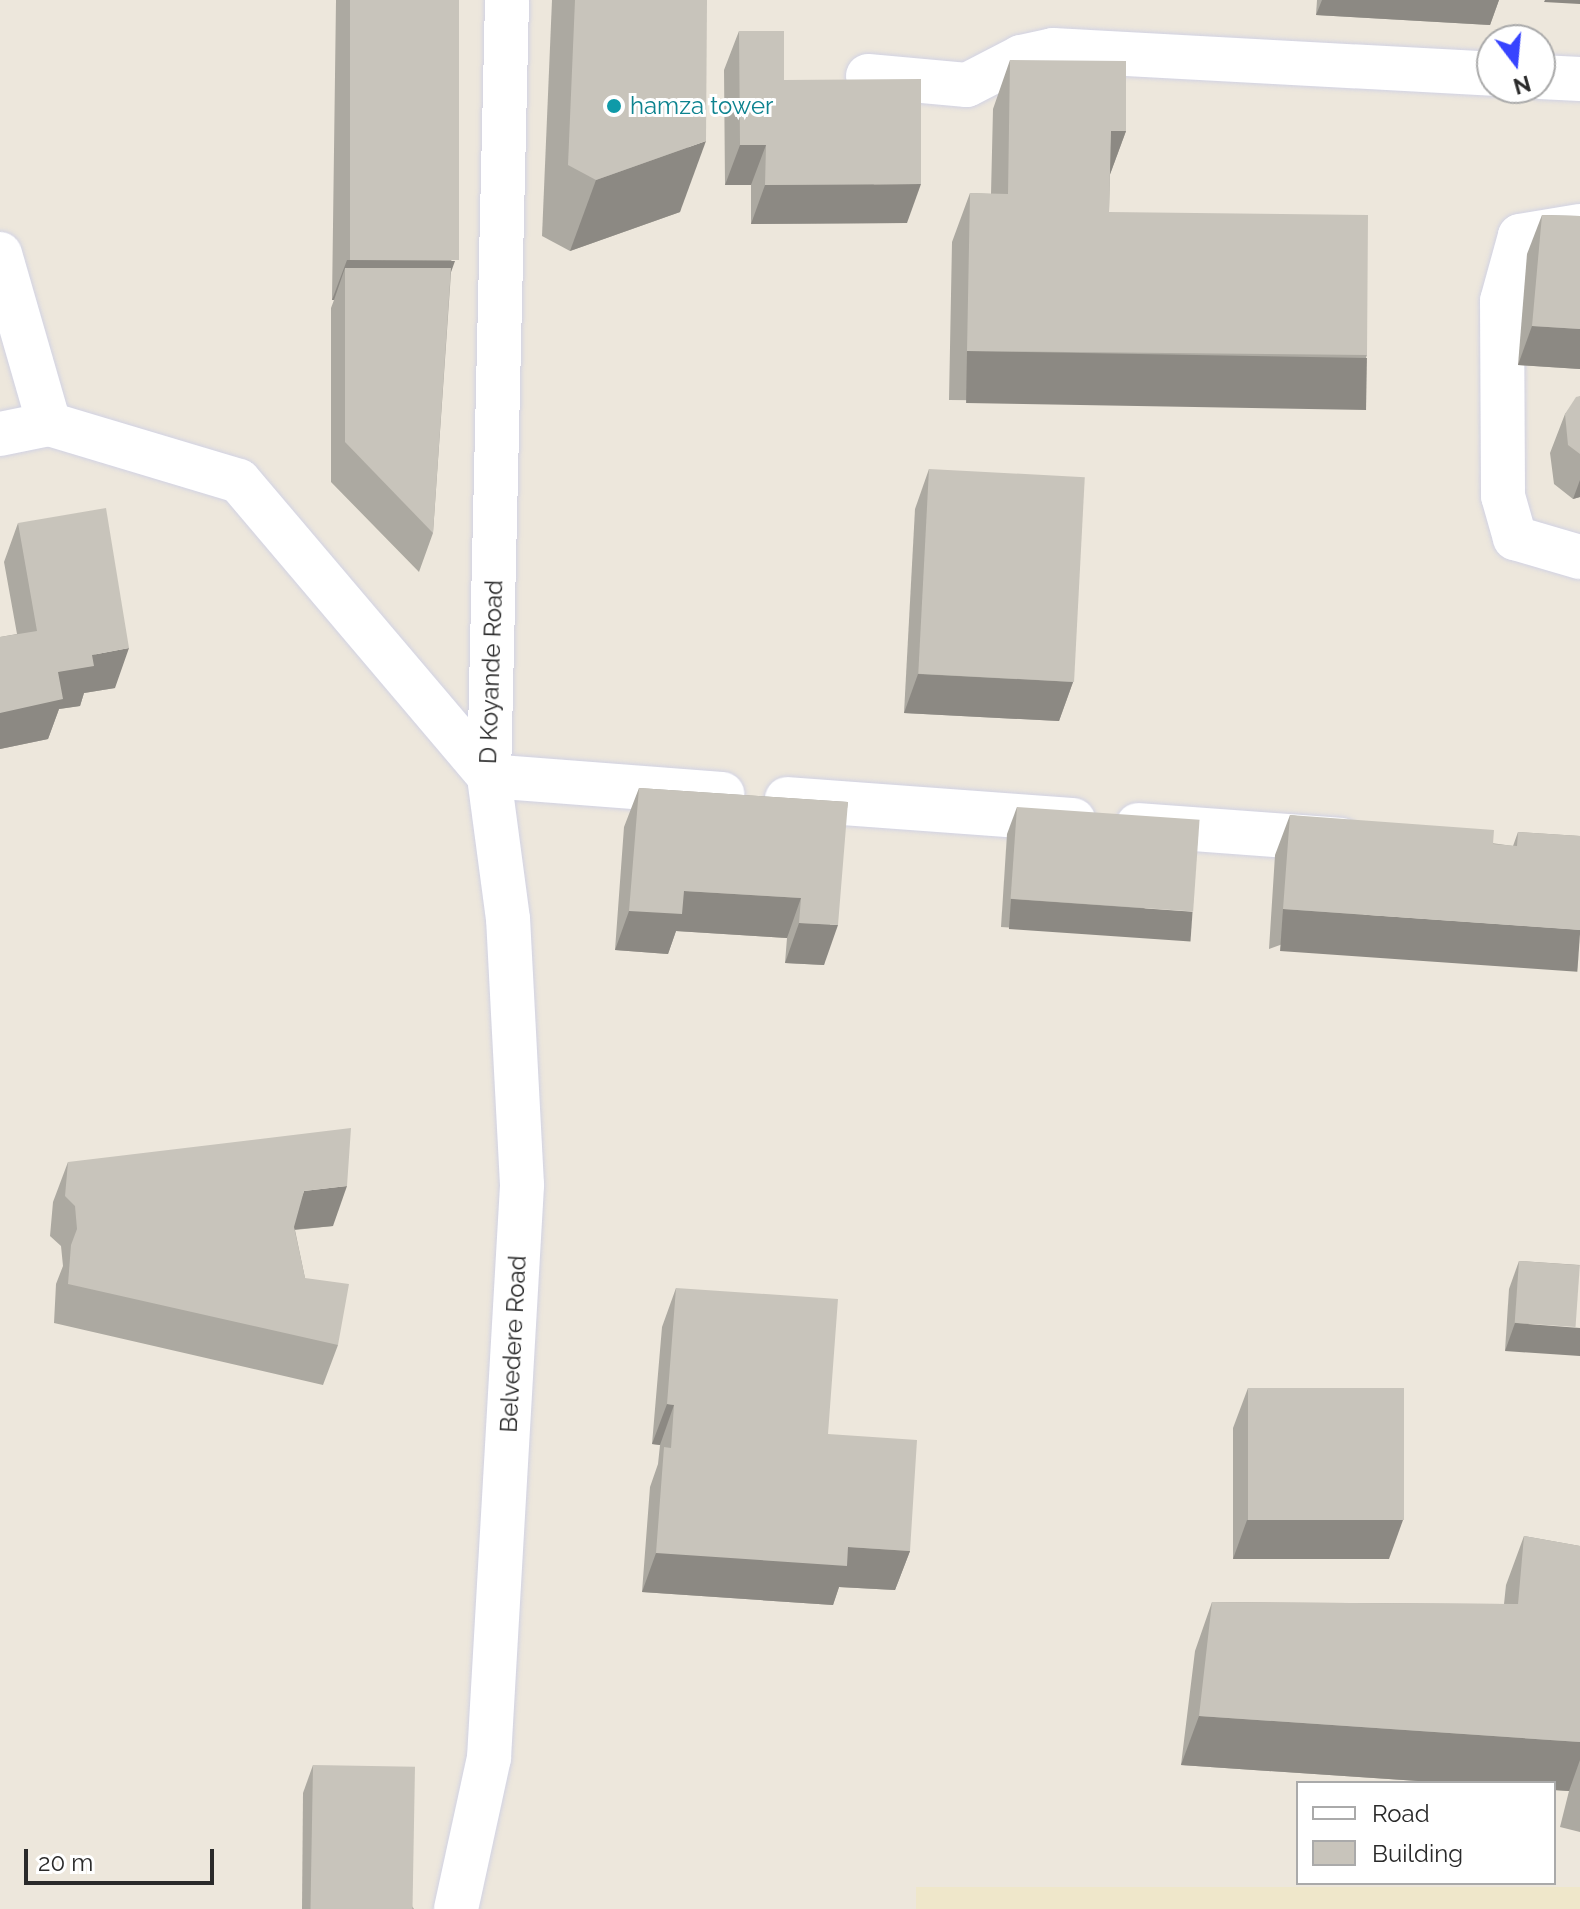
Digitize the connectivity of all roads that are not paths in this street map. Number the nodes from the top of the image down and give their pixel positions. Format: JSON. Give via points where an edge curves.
{"nodes":[{"id":1,"x":507,"y":0,"type":"edge"},
{"id":2,"x":1476,"y":73,"type":"edge"},
{"id":3,"x":868,"y":76,"type":"edge"},
{"id":4,"x":1556,"y":78,"type":"edge"},
{"id":5,"x":1580,"y":79,"type":"edge"},
{"id":6,"x":1580,"y":226,"type":"edge"},
{"id":7,"x":0,"y":254,"type":"edge"},
{"id":8,"x":49,"y":424,"type":"junction"},
{"id":9,"x":0,"y":434,"type":"edge"},
{"id":10,"x":1580,"y":557,"type":"edge"},
{"id":11,"x":489,"y":776,"type":"junction"},
{"id":12,"x":1374,"y":843,"type":"edge"},
{"id":13,"x":456,"y":1909,"type":"edge"}],
"edges":[{"from":1,"to":11,"type":"street","name":"D Koyande Road"},
{"from":2,"to":3,"type":"street","via":[[1053,50],[1021,57],[967,85]]},
{"from":4,"to":5,"type":"street"},
{"from":6,"to":10,"type":"street","via":[[1520,236],[1502,301],[1502,331],[1503,496],[1515,538]]},
{"from":7,"to":8,"type":"street"},
{"from":8,"to":9,"type":"street"},
{"from":8,"to":11,"type":"street","name":"D Koyande Road","via":[[239,481]]},
{"from":11,"to":12,"type":"street"},
{"from":11,"to":13,"type":"street","name":"Belvedere Road","via":[[508,919],[522,1185],[489,1758]]}]}
